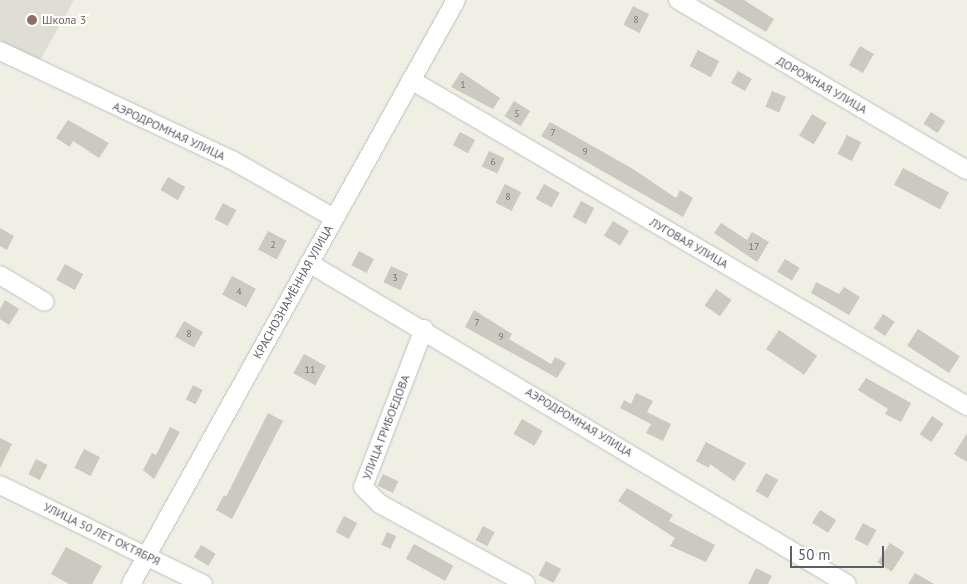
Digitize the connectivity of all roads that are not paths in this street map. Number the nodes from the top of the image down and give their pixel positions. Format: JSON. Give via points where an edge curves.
{"nodes":[{"id":1,"x":456,"y":0,"type":"edge"},
{"id":2,"x":678,"y":0,"type":"edge"},
{"id":3,"x":0,"y":51,"type":"edge"},
{"id":4,"x":411,"y":80,"type":"junction"},
{"id":5,"x":967,"y":170,"type":"edge"},
{"id":6,"x":334,"y":218,"type":"junction"},
{"id":7,"x":309,"y":263,"type":"junction"},
{"id":8,"x":0,"y":275,"type":"edge"},
{"id":9,"x":45,"y":302,"type":"dead end"},
{"id":10,"x":424,"y":329,"type":"junction"},
{"id":11,"x":967,"y":406,"type":"edge"},
{"id":12,"x":0,"y":485,"type":"edge"},
{"id":13,"x":146,"y":555,"type":"junction"},
{"id":14,"x":131,"y":584,"type":"edge"},
{"id":15,"x":204,"y":584,"type":"edge"},
{"id":16,"x":526,"y":584,"type":"edge"},
{"id":17,"x":847,"y":584,"type":"edge"}],
"edges":[{"from":1,"to":4,"type":"street","name":"КРАСНОЗНАМЁННАЯ УЛИЦА"},
{"from":2,"to":5,"type":"street","name":"ДОРОЖНАЯ УЛИЦА"},
{"from":3,"to":6,"type":"street","name":"АЭРОДРОМНАЯ УЛИЦА","via":[[232,160]]},
{"from":4,"to":6,"type":"street","name":"КРАСНОЗНАМЁННАЯ УЛИЦА"},
{"from":4,"to":11,"type":"street","name":"ЛУГОВАЯ УЛИЦА"},
{"from":6,"to":7,"type":"street","name":"КРАСНОЗНАМЁННАЯ УЛИЦА"},
{"from":7,"to":10,"type":"street","name":"АЭРОДРОМНАЯ УЛИЦА"},
{"from":7,"to":13,"type":"street","name":"КРАСНОЗНАМЁННАЯ УЛИЦА"},
{"from":8,"to":9,"type":"street"},
{"from":10,"to":16,"type":"street","name":"УЛИЦА ГРИБОЕДОВА","via":[[363,487],[380,504]]},
{"from":10,"to":17,"type":"street","name":"АЭРОДРОМНАЯ УЛИЦА"},
{"from":12,"to":13,"type":"street","name":"УЛИЦА 50 ЛЕТ ОКТЯБРЯ"},
{"from":13,"to":14,"type":"street","name":"КРАСНОЗНАМЁННАЯ УЛИЦА"},
{"from":13,"to":15,"type":"street","name":"УЛИЦА 50 ЛЕТ ОКТЯБРЯ"}]}
